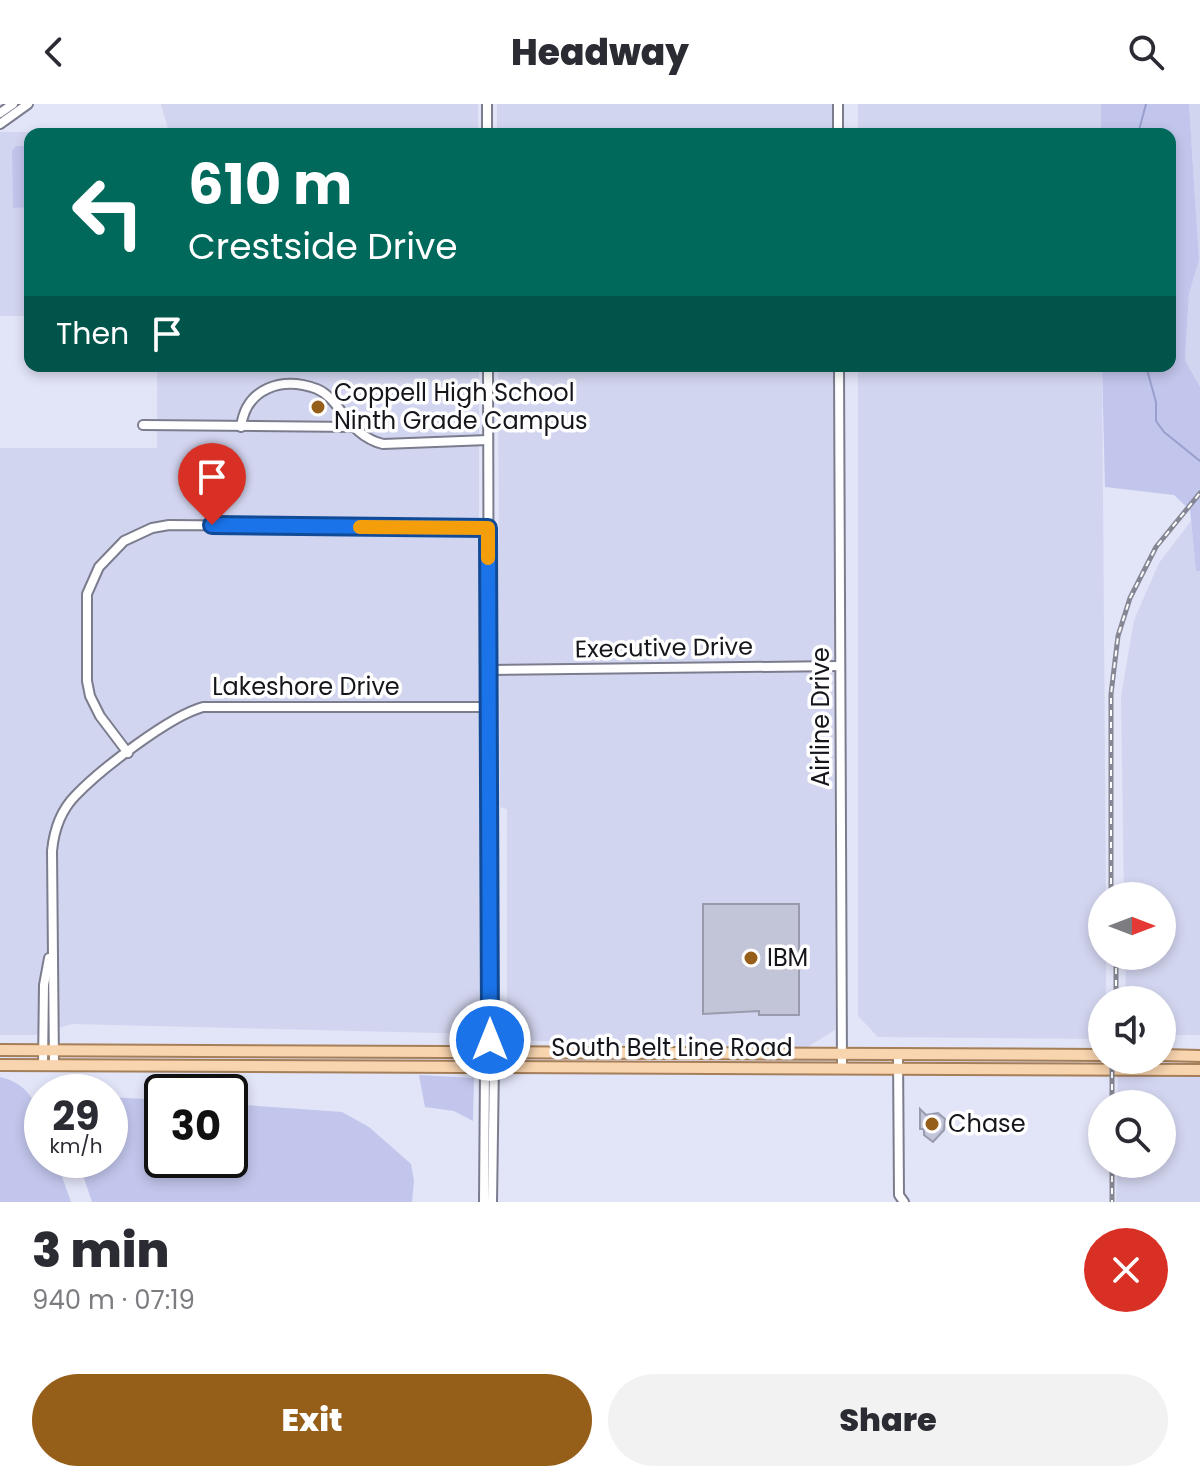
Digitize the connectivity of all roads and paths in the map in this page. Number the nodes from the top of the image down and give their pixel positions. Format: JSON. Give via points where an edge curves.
{"nodes":[{"id":1,"x":28,"y":104,"type":"edge"},
{"id":2,"x":487,"y":104,"type":"edge"},
{"id":3,"x":838,"y":104,"type":"edge"},
{"id":4,"x":13,"y":108,"type":"edge"},
{"id":5,"x":0,"y":113,"type":"edge"},
{"id":6,"x":0,"y":124,"type":"edge"},
{"id":7,"x":487,"y":128,"type":"edge"},
{"id":8,"x":838,"y":128,"type":"edge"},
{"id":9,"x":488,"y":372,"type":"edge"},
{"id":10,"x":839,"y":372,"type":"edge"},
{"id":11,"x":143,"y":425,"type":"dead end"},
{"id":12,"x":241,"y":427,"type":"junction"},
{"id":13,"x":354,"y":427,"type":"junction"},
{"id":14,"x":488,"y":440,"type":"junction"},
{"id":15,"x":488,"y":528,"type":"junction"},
{"id":16,"x":840,"y":666,"type":"junction"},
{"id":17,"x":489,"y":670,"type":"junction"},
{"id":18,"x":489,"y":707,"type":"junction"},
{"id":19,"x":128,"y":753,"type":"junction"},
{"id":20,"x":0,"y":1050,"type":"edge"},
{"id":21,"x":49,"y":1050,"type":"junction"},
{"id":22,"x":205,"y":1052,"type":"junction"},
{"id":23,"x":490,"y":1053,"type":"junction"},
{"id":24,"x":680,"y":1054,"type":"junction"},
{"id":25,"x":842,"y":1054,"type":"junction"},
{"id":26,"x":898,"y":1054,"type":"junction"},
{"id":27,"x":1088,"y":1055,"type":"edge"},
{"id":28,"x":1176,"y":1055,"type":"edge"},
{"id":29,"x":1200,"y":1056,"type":"edge"},
{"id":30,"x":0,"y":1065,"type":"edge"},
{"id":31,"x":48,"y":1065,"type":"junction"},
{"id":32,"x":1088,"y":1065,"type":"edge"},
{"id":33,"x":205,"y":1066,"type":"junction"},
{"id":34,"x":679,"y":1068,"type":"junction"},
{"id":35,"x":490,"y":1069,"type":"junction"},
{"id":36,"x":842,"y":1069,"type":"junction"},
{"id":37,"x":897,"y":1070,"type":"junction"},
{"id":38,"x":1087,"y":1070,"type":"junction"},
{"id":39,"x":1200,"y":1070,"type":"edge"},
{"id":40,"x":489,"y":1171,"type":"junction"},
{"id":41,"x":484,"y":1202,"type":"edge"},
{"id":42,"x":492,"y":1202,"type":"edge"},
{"id":43,"x":904,"y":1202,"type":"edge"}],
"edges":[{"from":1,"to":4,"type":"street"},
{"from":2,"to":7,"type":"street"},
{"from":3,"to":8,"type":"street"},
{"from":4,"to":5,"type":"street"},
{"from":4,"to":6,"type":"street"},
{"from":9,"to":14,"type":"street"},
{"from":10,"to":16,"type":"street","name":"Airline Drive"},
{"from":11,"to":12,"type":"street"},
{"from":12,"to":13,"type":"street"},
{"from":12,"to":13,"type":"street","via":[[243,410],[258,392],[291,386],[322,393]]},
{"from":13,"to":14,"type":"street","via":[[368,440],[383,444]]},
{"from":14,"to":15,"type":"street"},
{"from":15,"to":17,"type":"street"},
{"from":15,"to":19,"type":"street","via":[[169,525],[124,541],[99,567],[87,594],[87,681],[93,705]]},
{"from":16,"to":17,"type":"street","name":"Executive Drive"},
{"from":16,"to":25,"type":"street","name":"Airline Drive"},
{"from":17,"to":18,"type":"street"},
{"from":18,"to":19,"type":"street","name":"Lakeshore Drive","via":[[203,707],[179,716]]},
{"from":18,"to":23,"type":"street"},
{"from":19,"to":21,"type":"street","name":"Lakeshore Drive","via":[[76,795],[58,821],[52,851],[51,954],[44,985]]},
{"from":20,"to":21,"type":"main road","name":"South Belt Line Road"},
{"from":21,"to":22,"type":"main road","name":"South Belt Line Road"},
{"from":21,"to":31,"type":"street","name":"Lakeshore Drive"},
{"from":22,"to":23,"type":"main road","name":"South Belt Line Road"},
{"from":22,"to":33,"type":"main road"},
{"from":23,"to":24,"type":"main road","name":"South Belt Line Road"},
{"from":23,"to":35,"type":"street"},
{"from":24,"to":25,"type":"main road","name":"South Belt Line Road"},
{"from":24,"to":34,"type":"main road"},
{"from":25,"to":26,"type":"main road","name":"South Belt Line Road"},
{"from":25,"to":36,"type":"street","name":"Airline Drive"},
{"from":26,"to":27,"type":"main road","name":"South Belt Line Road"},
{"from":26,"to":37,"type":"street"},
{"from":28,"to":29,"type":"main road"},
{"from":30,"to":31,"type":"main road","name":"South Belt Line Road"},
{"from":31,"to":33,"type":"main road","name":"South Belt Line Road"},
{"from":32,"to":38,"type":"main road"},
{"from":33,"to":35,"type":"main road","name":"South Belt Line Road"},
{"from":34,"to":35,"type":"main road","name":"South Belt Line Road"},
{"from":34,"to":36,"type":"main road","name":"South Belt Line Road"},
{"from":35,"to":40,"type":"street"},
{"from":36,"to":37,"type":"main road","name":"South Belt Line Road"},
{"from":37,"to":38,"type":"main road","name":"South Belt Line Road"},
{"from":37,"to":43,"type":"street","via":[[899,1195]]},
{"from":38,"to":39,"type":"main road","name":"South Belt Line Road"},
{"from":40,"to":41,"type":"street"},
{"from":40,"to":42,"type":"street"}]}
